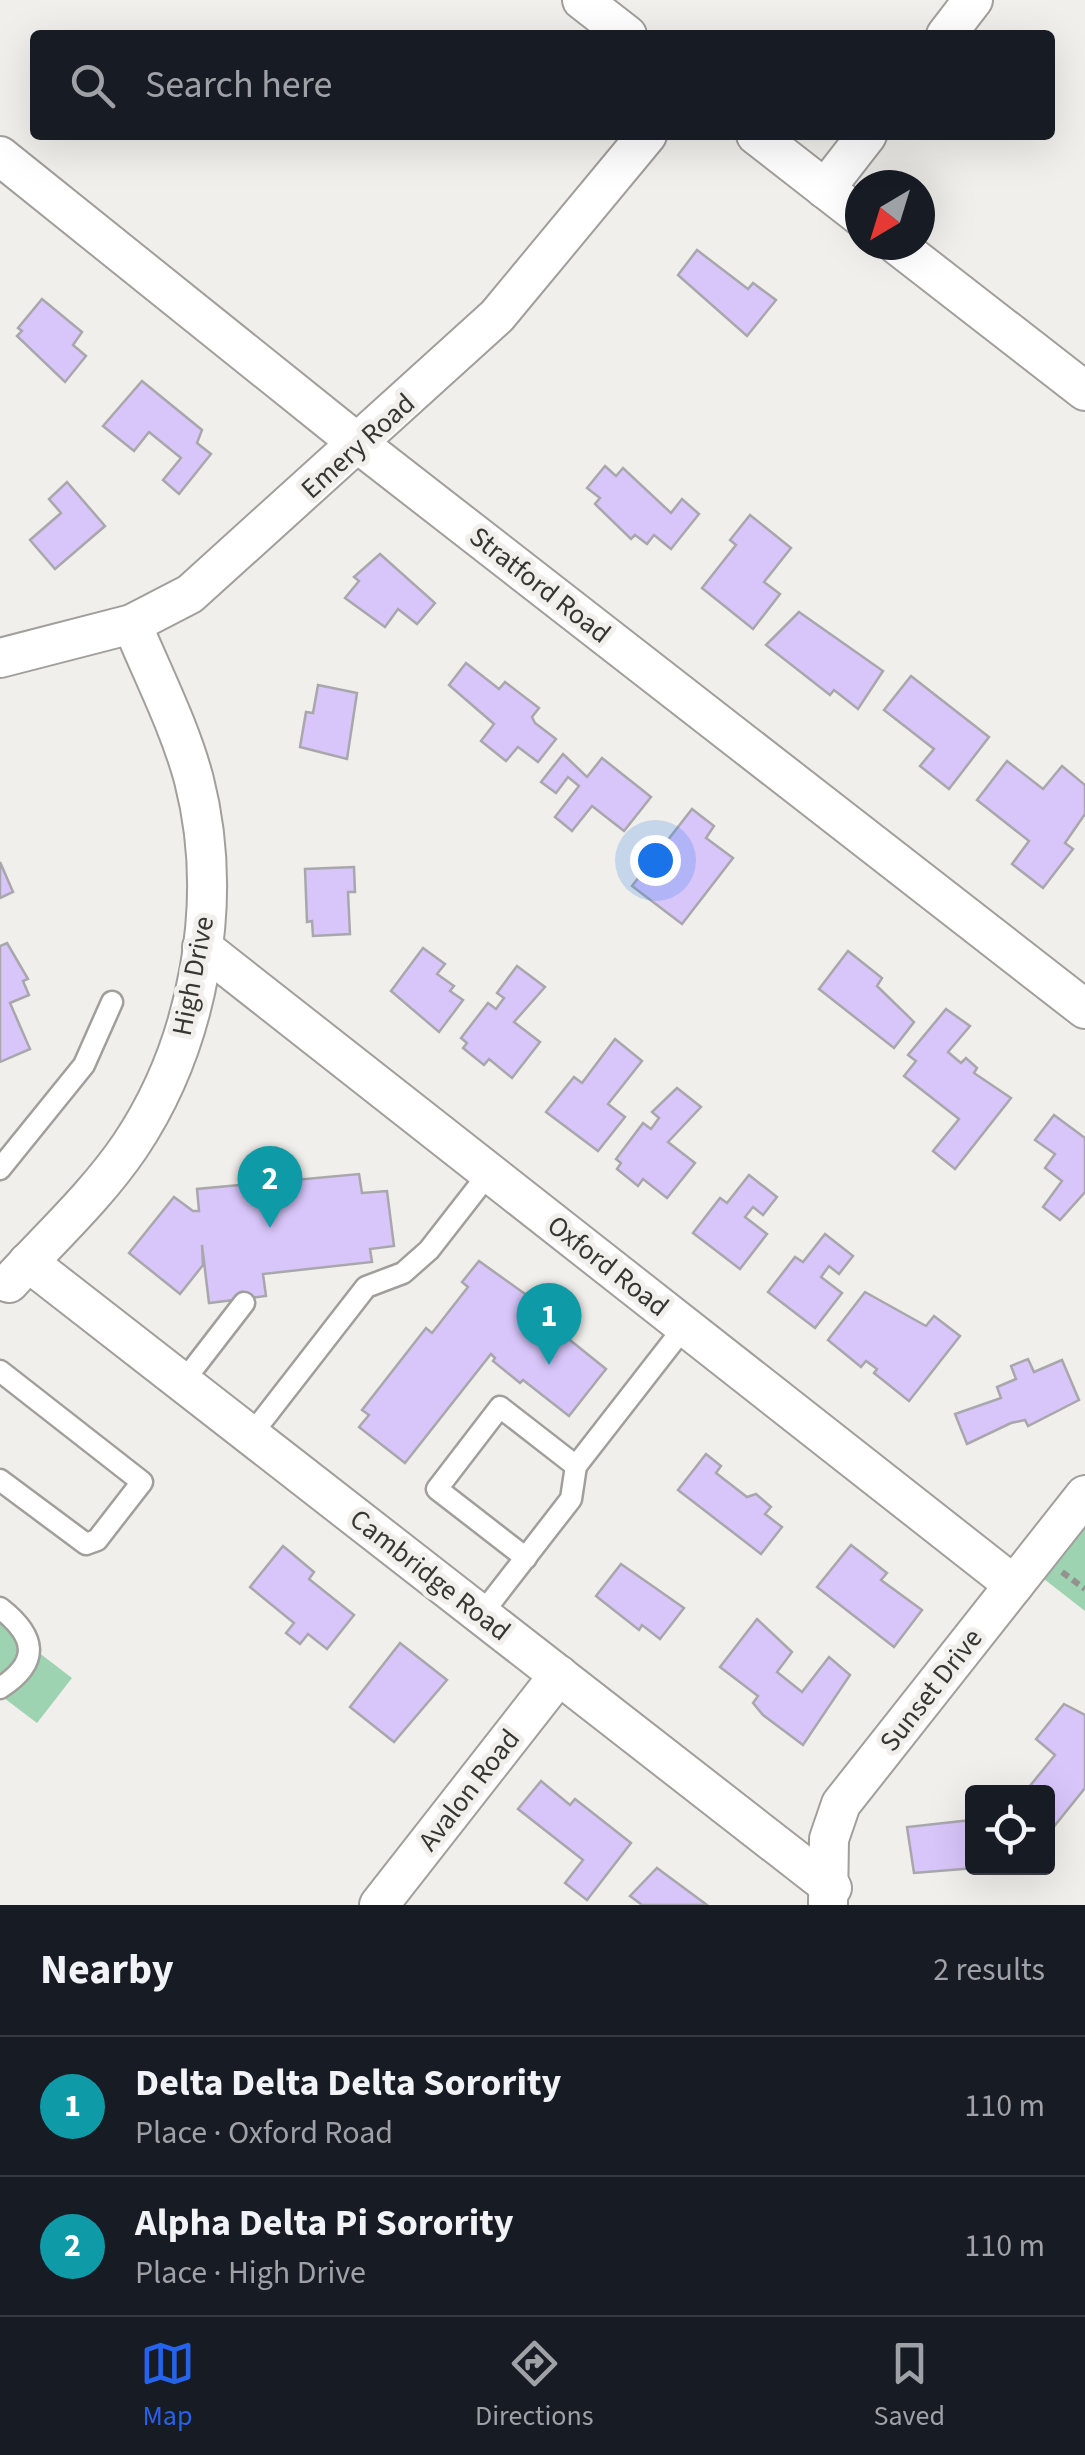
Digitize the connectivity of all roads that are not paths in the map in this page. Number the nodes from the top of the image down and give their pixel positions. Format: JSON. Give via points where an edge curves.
{"nodes":[{"id":1,"x":582,"y":0,"type":"edge"},
{"id":2,"x":973,"y":0,"type":"edge"},
{"id":3,"x":621,"y":30,"type":"edge"},
{"id":4,"x":950,"y":30,"type":"edge"},
{"id":5,"x":643,"y":140,"type":"edge"},
{"id":6,"x":762,"y":140,"type":"edge"},
{"id":7,"x":863,"y":140,"type":"edge"},
{"id":8,"x":0,"y":156,"type":"edge"},
{"id":9,"x":825,"y":189,"type":"junction"},
{"id":10,"x":845,"y":204,"type":"edge"},
{"id":11,"x":916,"y":260,"type":"edge"},
{"id":12,"x":1085,"y":391,"type":"edge"},
{"id":13,"x":360,"y":445,"type":"junction"},
{"id":14,"x":132,"y":624,"type":"junction"},
{"id":15,"x":0,"y":658,"type":"edge"},
{"id":16,"x":202,"y":947,"type":"junction"},
{"id":17,"x":112,"y":1002,"type":"dead end"},
{"id":18,"x":1085,"y":1009,"type":"edge"},
{"id":19,"x":0,"y":1169,"type":"edge"},
{"id":20,"x":489,"y":1173,"type":"junction"},
{"id":21,"x":9,"y":1279,"type":"edge"},
{"id":22,"x":244,"y":1303,"type":"dead end"},
{"id":23,"x":685,"y":1326,"type":"junction"},
{"id":24,"x":0,"y":1371,"type":"edge"},
{"id":25,"x":183,"y":1382,"type":"junction"},
{"id":26,"x":251,"y":1435,"type":"junction"},
{"id":27,"x":576,"y":1466,"type":"junction"},
{"id":28,"x":0,"y":1480,"type":"edge"},
{"id":29,"x":1085,"y":1495,"type":"edge"},
{"id":30,"x":526,"y":1558,"type":"junction"},
{"id":31,"x":1014,"y":1586,"type":"junction"},
{"id":32,"x":0,"y":1608,"type":"edge"},
{"id":33,"x":481,"y":1615,"type":"junction"},
{"id":34,"x":558,"y":1675,"type":"junction"},
{"id":35,"x":0,"y":1688,"type":"edge"},
{"id":36,"x":830,"y":1896,"type":"edge"},
{"id":37,"x":379,"y":1905,"type":"edge"}],
"edges":[{"from":1,"to":3,"type":"street"},
{"from":2,"to":4,"type":"street"},
{"from":5,"to":13,"type":"street","name":"Emery Road","via":[[497,316]]},
{"from":6,"to":9,"type":"street"},
{"from":7,"to":9,"type":"street"},
{"from":8,"to":13,"type":"street","name":"Stratford Road"},
{"from":9,"to":10,"type":"street"},
{"from":11,"to":12,"type":"street"},
{"from":13,"to":14,"type":"street","name":"Emery Road","via":[[190,594]]},
{"from":13,"to":18,"type":"street","name":"Stratford Road"},
{"from":14,"to":15,"type":"street","name":"Emery Road"},
{"from":14,"to":16,"type":"street","name":"High Drive","via":[[194,779],[204,838]]},
{"from":16,"to":20,"type":"street","name":"Oxford Road"},
{"from":16,"to":21,"type":"street","name":"High Drive","via":[[194,996],[162,1093],[105,1179]]},
{"from":17,"to":19,"type":"lane","via":[[84,1065]]},
{"from":20,"to":23,"type":"street","name":"Oxford Road"},
{"from":20,"to":26,"type":"lane","via":[[429,1250],[403,1274],[366,1288]]},
{"from":21,"to":25,"type":"street","name":"Cambridge Road"},
{"from":22,"to":25,"type":"lane"},
{"from":23,"to":27,"type":"lane"},
{"from":23,"to":31,"type":"street","name":"Oxford Road"},
{"from":24,"to":28,"type":"lane","via":[[142,1482],[98,1540],[86,1544]]},
{"from":25,"to":26,"type":"street","name":"Cambridge Road"},
{"from":26,"to":33,"type":"street","name":"Cambridge Road"},
{"from":27,"to":30,"type":"lane","via":[[571,1499]]},
{"from":27,"to":30,"type":"lane","via":[[500,1408],[436,1489]]},
{"from":29,"to":31,"type":"street","name":"Sunset Drive"},
{"from":30,"to":33,"type":"lane"},
{"from":31,"to":36,"type":"street","name":"Sunset Drive","via":[[841,1804],[829,1838]]},
{"from":32,"to":35,"type":"lane","via":[[20,1623],[30,1646],[28,1661]]},
{"from":33,"to":34,"type":"street","name":"Cambridge Road"},
{"from":34,"to":36,"type":"street","name":"Cambridge Road"},
{"from":34,"to":37,"type":"street","name":"Avalon Road"}]}
